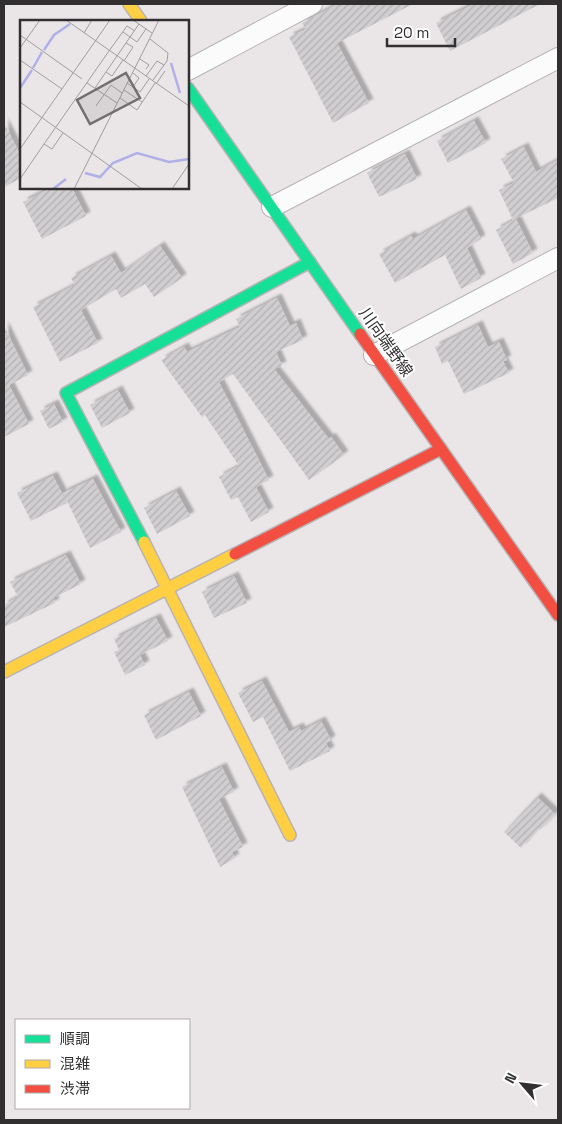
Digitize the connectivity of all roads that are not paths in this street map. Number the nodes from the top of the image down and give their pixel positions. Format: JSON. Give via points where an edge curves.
{"nodes":[{"id":1,"x":129,"y":4,"type":"edge"},
{"id":2,"x":307,"y":5,"type":"edge"},
{"id":3,"x":140,"y":20,"type":"edge"},
{"id":4,"x":558,"y":58,"type":"edge"},
{"id":5,"x":189,"y":69,"type":"edge"},
{"id":6,"x":189,"y":89,"type":"edge"},
{"id":7,"x":272,"y":207,"type":"junction"},
{"id":8,"x":558,"y":258,"type":"edge"},
{"id":9,"x":310,"y":262,"type":"junction"},
{"id":10,"x":374,"y":354,"type":"junction"},
{"id":11,"x":441,"y":449,"type":"junction"},
{"id":12,"x":168,"y":588,"type":"junction"},
{"id":13,"x":558,"y":615,"type":"edge"},
{"id":14,"x":4,"y":672,"type":"edge"},
{"id":15,"x":290,"y":835,"type":"dead end"}],
"edges":[{"from":1,"to":3,"type":"street"},
{"from":2,"to":5,"type":"street"},
{"from":4,"to":7,"type":"street"},
{"from":6,"to":7,"type":"street","name":"川向端野線"},
{"from":7,"to":9,"type":"street","name":"川向端野線"},
{"from":8,"to":10,"type":"street"},
{"from":9,"to":10,"type":"street","name":"川向端野線"},
{"from":9,"to":12,"type":"street","via":[[66,393]]},
{"from":10,"to":11,"type":"street","name":"川向端野線"},
{"from":11,"to":12,"type":"street"},
{"from":11,"to":13,"type":"street","name":"川向端野線"},
{"from":12,"to":14,"type":"street"},
{"from":12,"to":15,"type":"street"}]}
